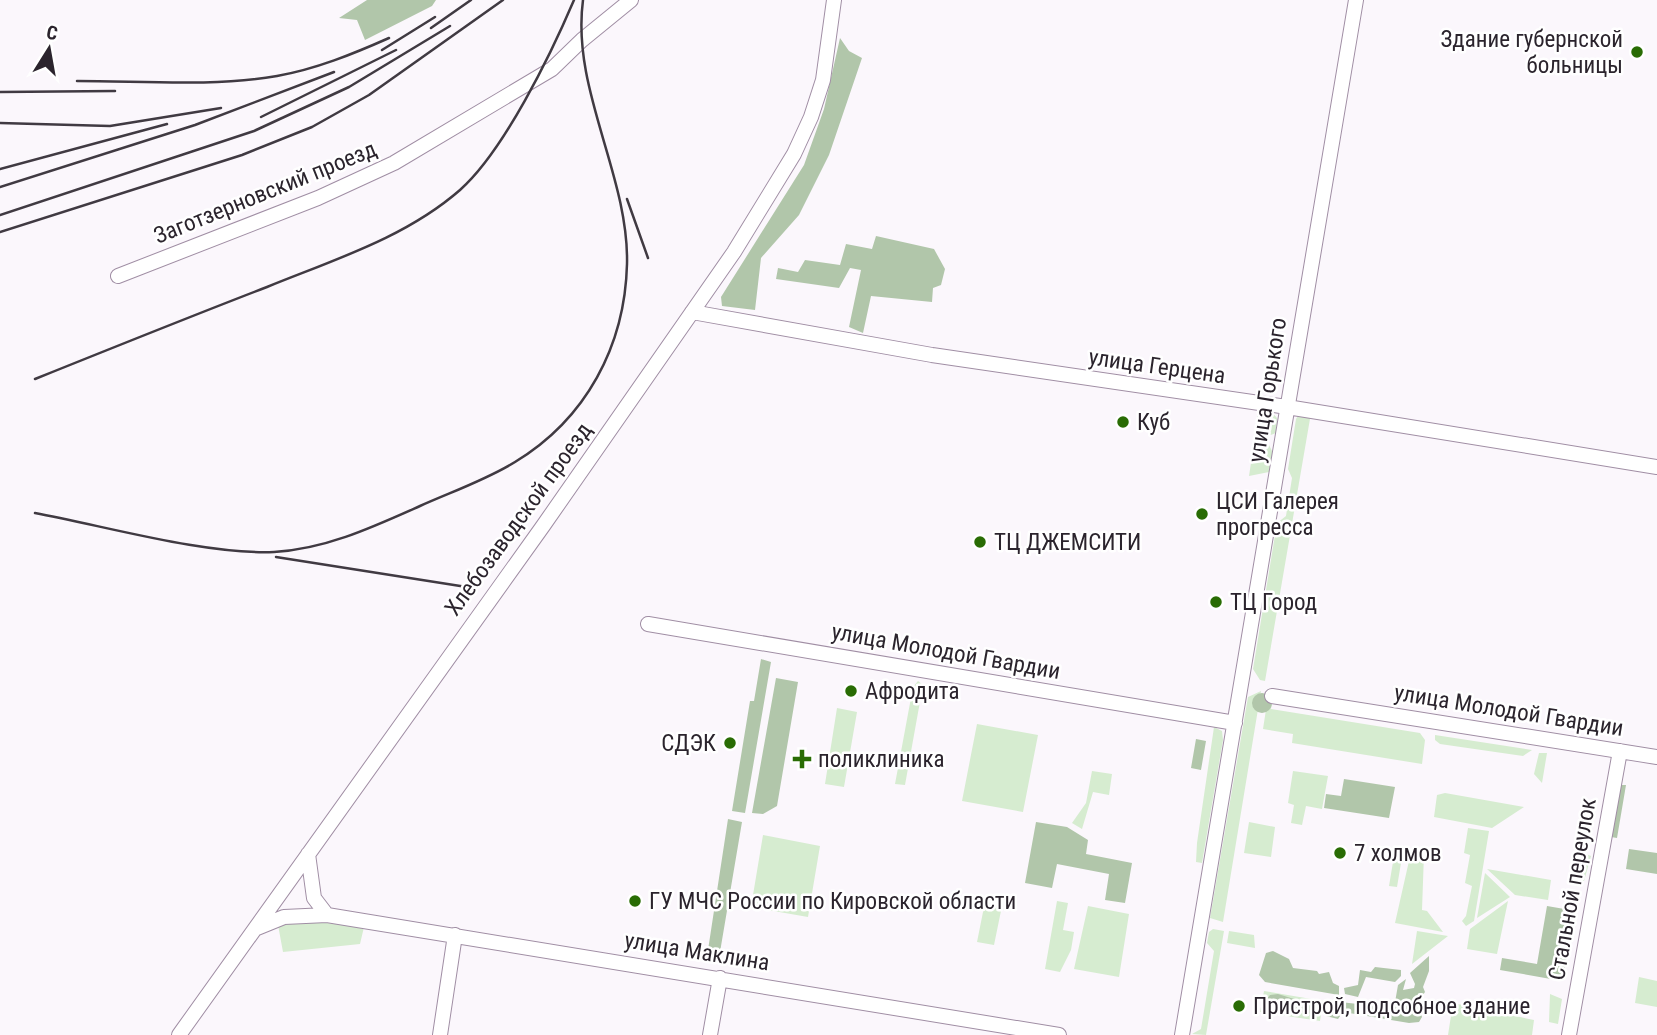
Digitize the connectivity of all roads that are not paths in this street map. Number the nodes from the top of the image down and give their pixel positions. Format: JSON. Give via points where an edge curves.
{"nodes":[{"id":1,"x":631,"y":0,"type":"edge"},
{"id":2,"x":834,"y":0,"type":"edge"},
{"id":3,"x":1356,"y":0,"type":"edge"},
{"id":4,"x":118,"y":276,"type":"dead end"},
{"id":5,"x":692,"y":313,"type":"junction"},
{"id":6,"x":1287,"y":407,"type":"junction"},
{"id":7,"x":1657,"y":467,"type":"edge"},
{"id":8,"x":648,"y":624,"type":"dead end"},
{"id":9,"x":1272,"y":696,"type":"dead end"},
{"id":10,"x":1235,"y":723,"type":"junction"},
{"id":11,"x":1620,"y":751,"type":"junction"},
{"id":12,"x":1657,"y":757,"type":"edge"},
{"id":13,"x":308,"y":855,"type":"junction"},
{"id":14,"x":327,"y":915,"type":"junction"},
{"id":15,"x":255,"y":929,"type":"junction"},
{"id":16,"x":454,"y":935,"type":"junction"},
{"id":17,"x":720,"y":978,"type":"junction"},
{"id":18,"x":179,"y":1035,"type":"edge"},
{"id":19,"x":440,"y":1035,"type":"edge"},
{"id":20,"x":710,"y":1035,"type":"edge"},
{"id":21,"x":1059,"y":1035,"type":"edge"},
{"id":22,"x":1182,"y":1035,"type":"edge"},
{"id":23,"x":1569,"y":1035,"type":"edge"}],
"edges":[{"from":1,"to":4,"type":"street","name":"Заготзерновский проезд","via":[[552,69],[394,163],[318,198]]},
{"from":2,"to":5,"type":"street","name":"Хлебозаводской проезд","via":[[823,80],[811,117],[794,154]]},
{"from":3,"to":6,"type":"street","name":"улица Горького"},
{"from":5,"to":6,"type":"street","name":"улица Герцена","via":[[932,355]]},
{"from":5,"to":13,"type":"street","name":"Хлебозаводской проезд"},
{"from":6,"to":7,"type":"street","name":"улица Герцена"},
{"from":6,"to":10,"type":"street","name":"улица Горького"},
{"from":8,"to":10,"type":"street","name":"улица Молодой Гвардии"},
{"from":9,"to":11,"type":"street","name":"улица Молодой Гвардии"},
{"from":10,"to":22,"type":"street","name":"улица Горького"},
{"from":11,"to":12,"type":"street","name":"улица Молодой Гвардии"},
{"from":11,"to":23,"type":"street","name":"Стальной переулок"},
{"from":13,"to":14,"type":"street","via":[[314,898]]},
{"from":13,"to":15,"type":"street","name":"Хлебозаводской проезд"},
{"from":14,"to":15,"type":"street","name":"улица Маклина","via":[[284,917]]},
{"from":14,"to":16,"type":"street","name":"улица Маклина"},
{"from":15,"to":18,"type":"street","name":"Хлебозаводской проезд"},
{"from":16,"to":17,"type":"street","name":"улица Маклина"},
{"from":16,"to":19,"type":"street"},
{"from":17,"to":20,"type":"street"},
{"from":17,"to":21,"type":"street","name":"улица Маклина"}]}
